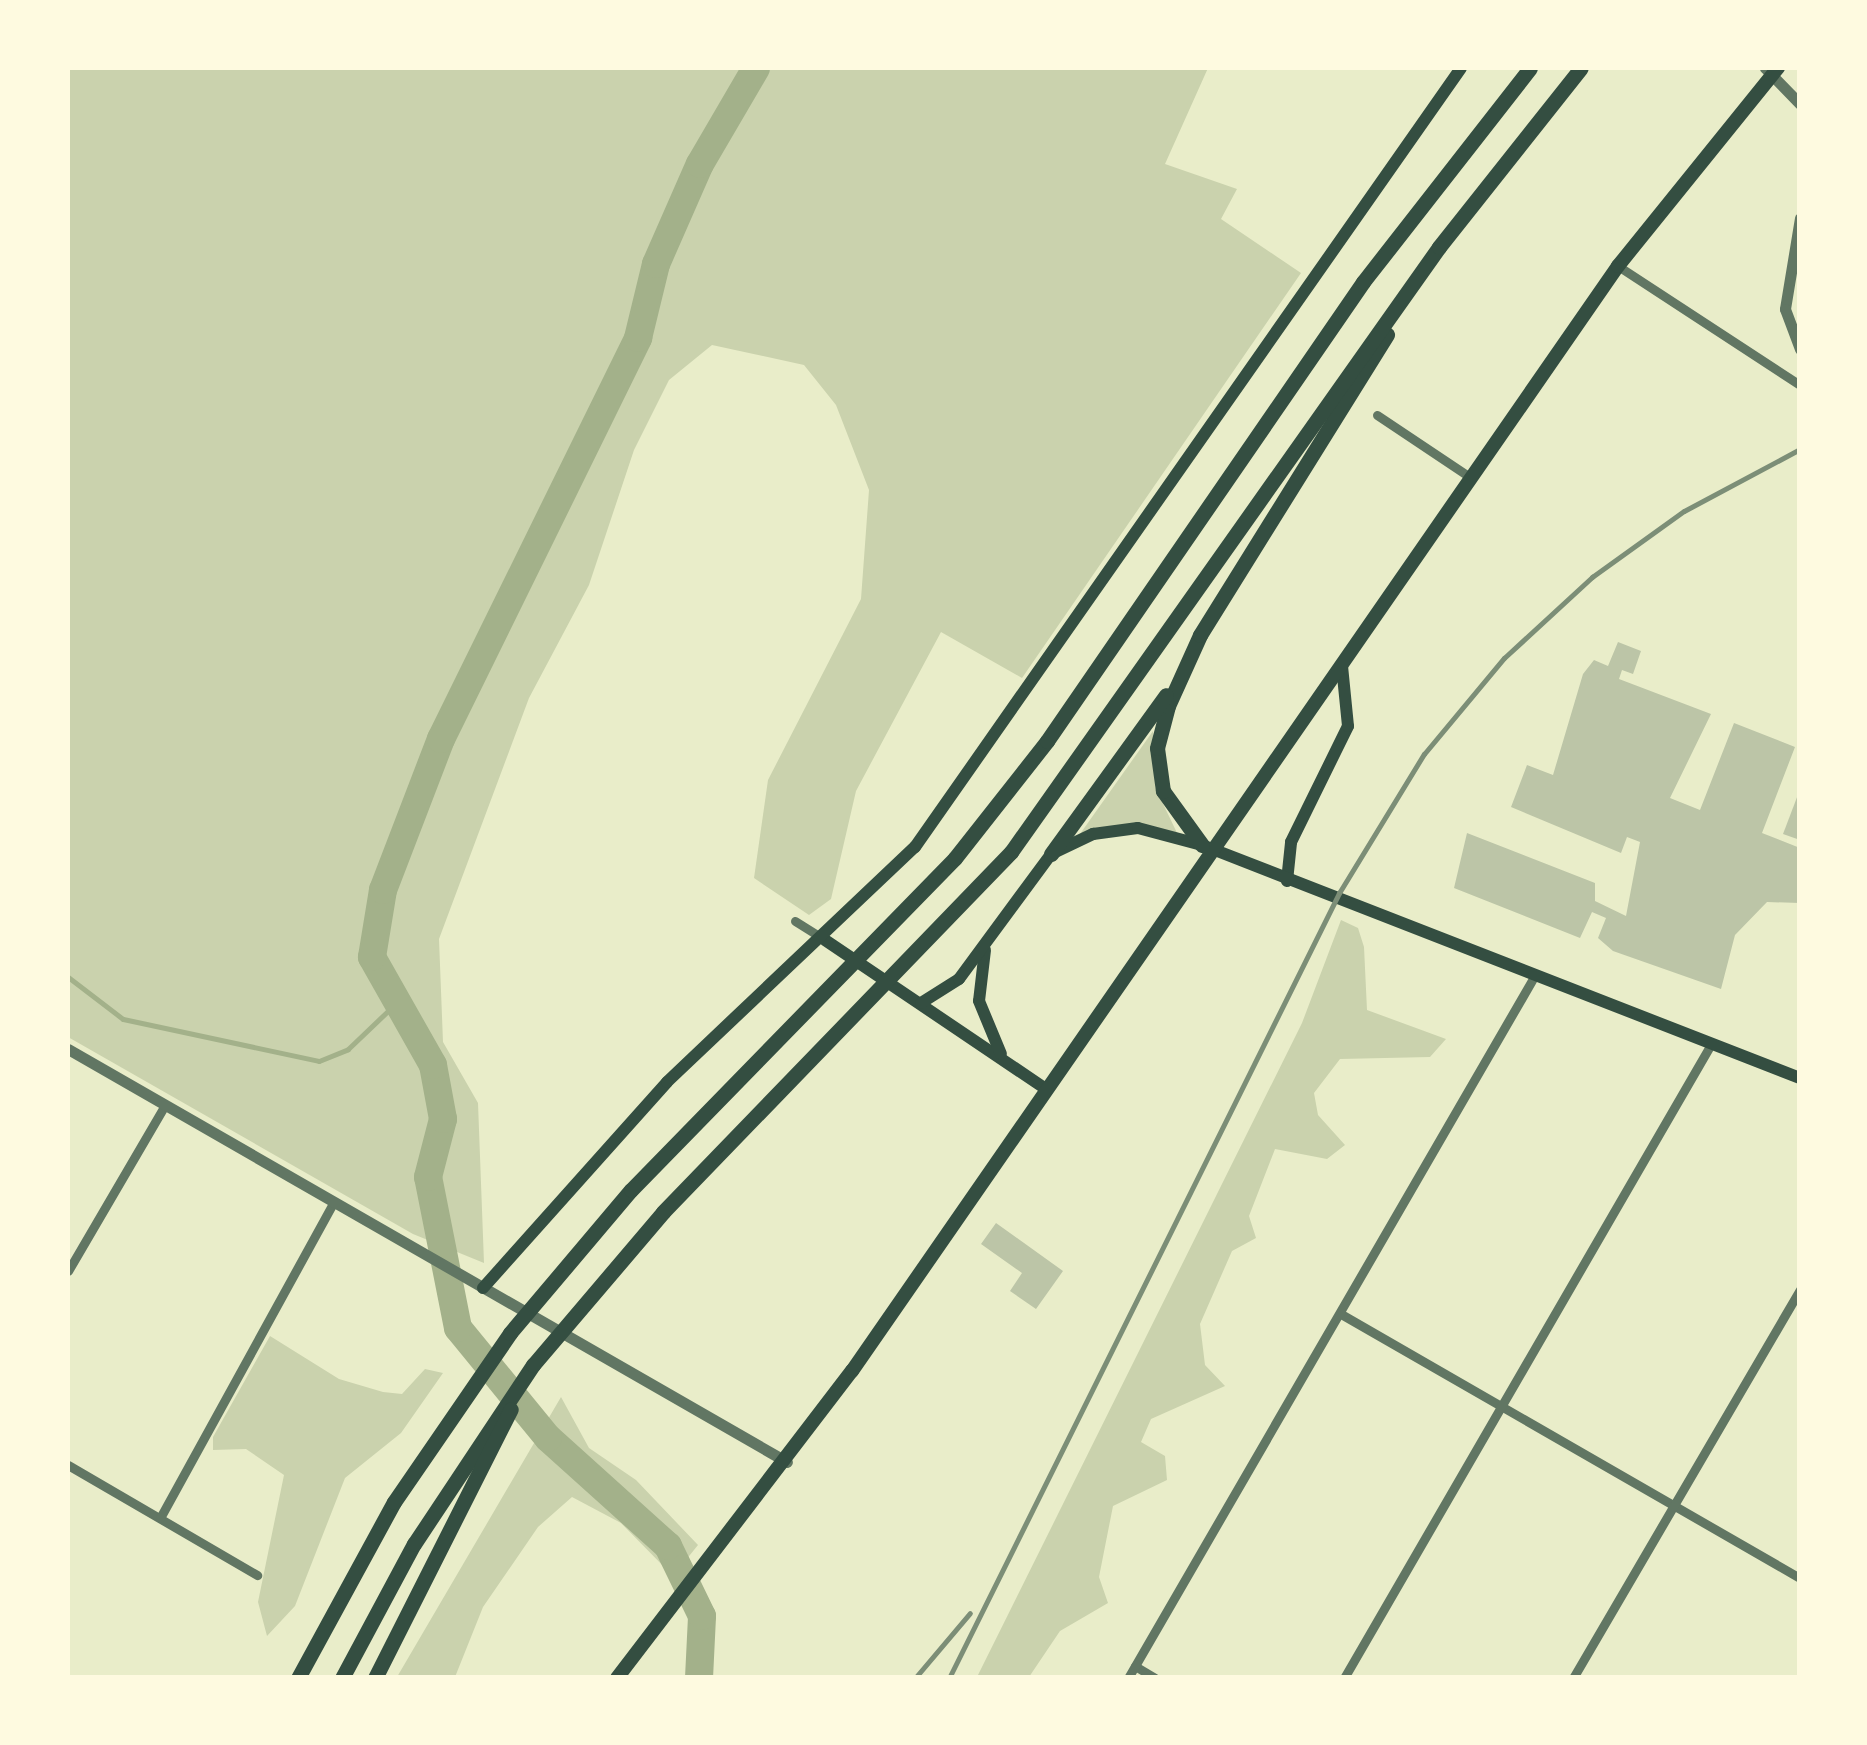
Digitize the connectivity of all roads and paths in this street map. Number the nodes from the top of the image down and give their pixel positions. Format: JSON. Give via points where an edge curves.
{"nodes":[{"id":1,"x":1461,"y":68,"type":"edge"},
{"id":2,"x":1530,"y":68,"type":"edge"},
{"id":3,"x":1581,"y":68,"type":"edge"},
{"id":4,"x":1772,"y":69,"type":"edge"},
{"id":5,"x":1800,"y":104,"type":"edge"},
{"id":6,"x":1800,"y":218,"type":"edge"},
{"id":7,"x":1439,"y":247,"type":"junction"},
{"id":8,"x":1618,"y":266,"type":"junction"},
{"id":9,"x":1800,"y":348,"type":"edge"},
{"id":10,"x":1800,"y":385,"type":"edge"},
{"id":11,"x":1376,"y":416,"type":"dead end"},
{"id":12,"x":1470,"y":478,"type":"junction"},
{"id":13,"x":1342,"y":666,"type":"junction"},
{"id":14,"x":1179,"y":677,"type":"junction"},
{"id":15,"x":1202,"y":844,"type":"junction"},
{"id":16,"x":1051,"y":854,"type":"junction"},
{"id":17,"x":1288,"y":881,"type":"junction"},
{"id":18,"x":795,"y":920,"type":"dead end"},
{"id":19,"x":824,"y":940,"type":"junction"},
{"id":20,"x":987,"y":946,"type":"junction"},
{"id":21,"x":1535,"y":976,"type":"junction"},
{"id":22,"x":921,"y":1003,"type":"junction"},
{"id":23,"x":1712,"y":1044,"type":"junction"},
{"id":24,"x":68,"y":1050,"type":"edge"},
{"id":25,"x":1005,"y":1060,"type":"junction"},
{"id":26,"x":1800,"y":1078,"type":"edge"},
{"id":27,"x":1047,"y":1090,"type":"junction"},
{"id":28,"x":164,"y":1105,"type":"junction"},
{"id":29,"x":334,"y":1202,"type":"junction"},
{"id":30,"x":68,"y":1271,"type":"edge"},
{"id":31,"x":483,"y":1288,"type":"junction"},
{"id":32,"x":1800,"y":1290,"type":"edge"},
{"id":33,"x":1342,"y":1314,"type":"junction"},
{"id":34,"x":1503,"y":1406,"type":"junction"},
{"id":35,"x":476,"y":1460,"type":"junction"},
{"id":36,"x":787,"y":1462,"type":"junction"},
{"id":37,"x":68,"y":1465,"type":"edge"},
{"id":38,"x":1672,"y":1506,"type":"junction"},
{"id":39,"x":160,"y":1518,"type":"junction"},
{"id":40,"x":258,"y":1574,"type":"dead end"},
{"id":41,"x":1800,"y":1578,"type":"edge"},
{"id":42,"x":1135,"y":1666,"type":"junction"},
{"id":43,"x":298,"y":1678,"type":"edge"},
{"id":44,"x":342,"y":1678,"type":"edge"},
{"id":45,"x":375,"y":1678,"type":"edge"},
{"id":46,"x":617,"y":1678,"type":"edge"},
{"id":47,"x":1128,"y":1678,"type":"edge"},
{"id":48,"x":1155,"y":1678,"type":"edge"},
{"id":49,"x":1344,"y":1678,"type":"edge"},
{"id":50,"x":1573,"y":1678,"type":"edge"}],
"edges":[{"from":1,"to":19,"type":"main road","via":[[915,847]]},
{"from":2,"to":43,"type":"highway","via":[[1363,282],[1047,741],[878,942],[582,1244],[437,1435]]},
{"from":3,"to":7,"type":"highway"},
{"from":4,"to":5,"type":"street"},
{"from":4,"to":8,"type":"main road"},
{"from":6,"to":9,"type":"street","via":[[1785,308]]},
{"from":7,"to":14,"type":"highway"},
{"from":7,"to":35,"type":"highway","via":[[1074,770],[907,968],[663,1212],[534,1365]]},
{"from":8,"to":10,"type":"street"},
{"from":8,"to":12,"type":"main road"},
{"from":11,"to":12,"type":"street"},
{"from":12,"to":13,"type":"main road"},
{"from":13,"to":17,"type":"main road","via":[[1348,726],[1290,842]]},
{"from":13,"to":27,"type":"main road"},
{"from":14,"to":15,"type":"highway","via":[[1159,775],[1170,808]]},
{"from":14,"to":16,"type":"highway"},
{"from":15,"to":16,"type":"main road","via":[[1118,828]]},
{"from":15,"to":17,"type":"main road"},
{"from":16,"to":20,"type":"main road"},
{"from":17,"to":21,"type":"main road"},
{"from":18,"to":19,"type":"street"},
{"from":19,"to":22,"type":"main road"},
{"from":19,"to":31,"type":"main road","via":[[640,1110]]},
{"from":20,"to":22,"type":"main road","via":[[959,980]]},
{"from":20,"to":25,"type":"main road","via":[[980,1001]]},
{"from":21,"to":23,"type":"main road"},
{"from":21,"to":33,"type":"street"},
{"from":22,"to":25,"type":"main road"},
{"from":23,"to":26,"type":"main road"},
{"from":23,"to":34,"type":"street"},
{"from":24,"to":28,"type":"street"},
{"from":25,"to":27,"type":"main road"},
{"from":27,"to":36,"type":"main road"},
{"from":28,"to":29,"type":"street"},
{"from":28,"to":30,"type":"street"},
{"from":29,"to":31,"type":"street"},
{"from":29,"to":39,"type":"street"},
{"from":31,"to":36,"type":"street"},
{"from":32,"to":38,"type":"street"},
{"from":33,"to":34,"type":"street"},
{"from":33,"to":42,"type":"street"},
{"from":34,"to":38,"type":"street"},
{"from":34,"to":49,"type":"street"},
{"from":35,"to":44,"type":"highway"},
{"from":35,"to":45,"type":"highway"},
{"from":36,"to":46,"type":"main road"},
{"from":37,"to":39,"type":"street"},
{"from":38,"to":41,"type":"street"},
{"from":38,"to":50,"type":"street"},
{"from":39,"to":40,"type":"street"},
{"from":42,"to":47,"type":"street"},
{"from":42,"to":48,"type":"street"}]}
